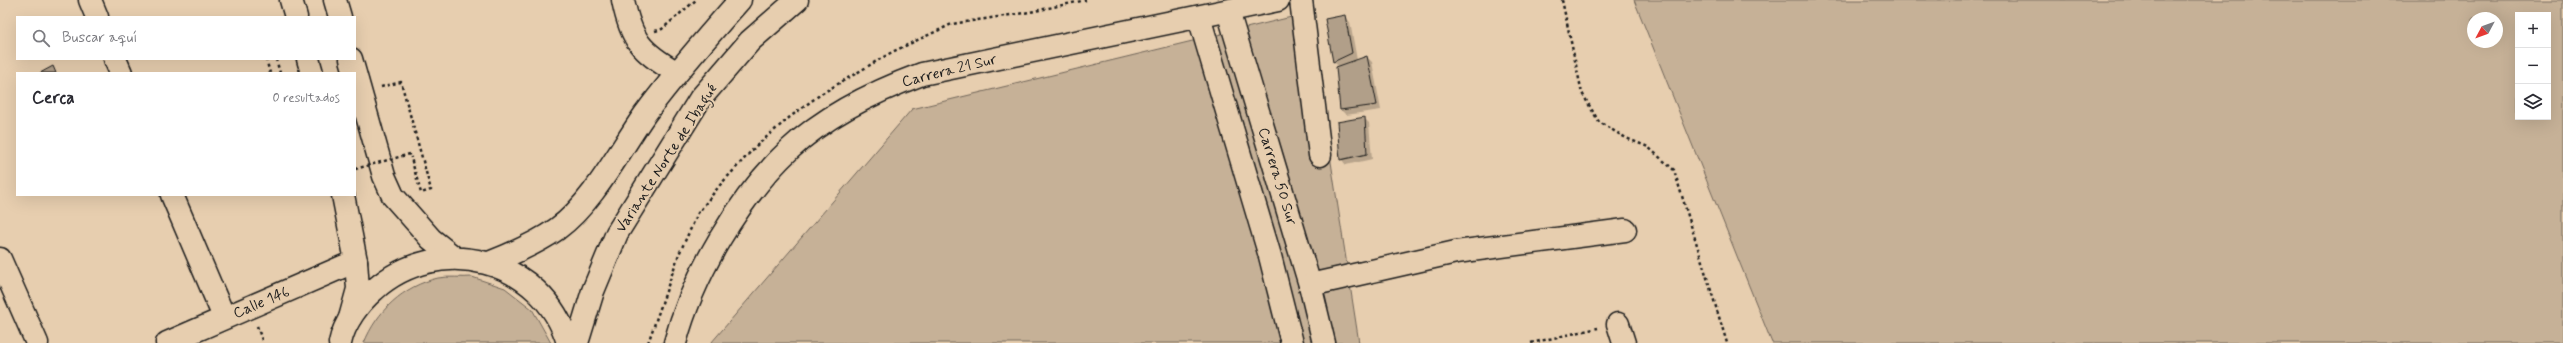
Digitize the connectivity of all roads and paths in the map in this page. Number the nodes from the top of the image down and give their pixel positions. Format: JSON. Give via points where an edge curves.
{"nodes":[{"id":1,"x":90,"y":0,"type":"edge"},
{"id":2,"x":291,"y":0,"type":"edge"},
{"id":3,"x":335,"y":0,"type":"edge"},
{"id":4,"x":623,"y":0,"type":"edge"},
{"id":5,"x":696,"y":0,"type":"edge"},
{"id":6,"x":740,"y":0,"type":"edge"},
{"id":7,"x":796,"y":0,"type":"edge"},
{"id":8,"x":1278,"y":0,"type":"edge"},
{"id":9,"x":1300,"y":0,"type":"edge"},
{"id":10,"x":1562,"y":0,"type":"edge"},
{"id":11,"x":1228,"y":11,"type":"junction"},
{"id":12,"x":97,"y":16,"type":"edge"},
{"id":13,"x":296,"y":16,"type":"edge"},
{"id":14,"x":340,"y":16,"type":"edge"},
{"id":15,"x":1199,"y":17,"type":"junction"},
{"id":16,"x":636,"y":39,"type":"junction"},
{"id":17,"x":115,"y":60,"type":"edge"},
{"id":18,"x":266,"y":60,"type":"edge"},
{"id":19,"x":276,"y":60,"type":"edge"},
{"id":20,"x":308,"y":60,"type":"edge"},
{"id":21,"x":351,"y":60,"type":"edge"},
{"id":22,"x":121,"y":72,"type":"edge"},
{"id":23,"x":270,"y":72,"type":"edge"},
{"id":24,"x":280,"y":72,"type":"edge"},
{"id":25,"x":312,"y":72,"type":"edge"},
{"id":26,"x":355,"y":72,"type":"edge"},
{"id":27,"x":676,"y":72,"type":"junction"},
{"id":28,"x":356,"y":76,"type":"edge"},
{"id":29,"x":361,"y":93,"type":"junction"},
{"id":30,"x":1320,"y":155,"type":"dead end"},
{"id":31,"x":356,"y":169,"type":"edge"},
{"id":32,"x":172,"y":196,"type":"edge"},
{"id":33,"x":343,"y":196,"type":"edge"},
{"id":34,"x":1624,"y":230,"type":"dead end"},
{"id":35,"x":455,"y":258,"type":"junction"},
{"id":36,"x":0,"y":259,"type":"edge"},
{"id":37,"x":356,"y":261,"type":"junction"},
{"id":38,"x":489,"y":263,"type":"junction"},
{"id":39,"x":1310,"y":285,"type":"junction"},
{"id":40,"x":224,"y":317,"type":"junction"},
{"id":41,"x":350,"y":318,"type":"junction"},
{"id":42,"x":1621,"y":333,"type":"edge"},
{"id":43,"x":37,"y":343,"type":"edge"},
{"id":44,"x":167,"y":343,"type":"edge"},
{"id":45,"x":340,"y":343,"type":"edge"},
{"id":46,"x":568,"y":343,"type":"edge"},
{"id":47,"x":577,"y":343,"type":"edge"},
{"id":48,"x":675,"y":343,"type":"edge"},
{"id":49,"x":1292,"y":343,"type":"edge"},
{"id":50,"x":1324,"y":343,"type":"edge"},
{"id":51,"x":1532,"y":343,"type":"edge"},
{"id":52,"x":1727,"y":343,"type":"edge"}],
"edges":[{"from":1,"to":12,"type":"main road"},
{"from":2,"to":13,"type":"main road"},
{"from":3,"to":14,"type":"main road"},
{"from":4,"to":16,"type":"main road","via":[[628,27]]},
{"from":5,"to":16,"type":"path","via":[[662,29]]},
{"from":6,"to":27,"type":"main road"},
{"from":7,"to":47,"type":"main road","name":"Variante Norte de Ibagué","via":[[750,40],[700,99],[616,233],[593,291]]},
{"from":8,"to":11,"type":"main road","name":"Carrera 21 Sur"},
{"from":9,"to":30,"type":"main road"},
{"from":10,"to":52,"type":"path","via":[[1582,93],[1599,122],[1648,147],[1674,170]]},
{"from":11,"to":15,"type":"main road","name":"Carrera 21 Sur"},
{"from":11,"to":39,"type":"main road","name":"Carrera 50 Sur"},
{"from":15,"to":48,"type":"main road","name":"Carrera 21 Sur","via":[[922,74],[885,88],[848,108],[790,149],[743,205],[723,233],[692,289]]},
{"from":15,"to":49,"type":"main road","via":[[1270,256]]},
{"from":16,"to":27,"type":"main road","via":[[651,58]]},
{"from":17,"to":22,"type":"main road"},
{"from":18,"to":23,"type":"path"},
{"from":19,"to":24,"type":"path"},
{"from":20,"to":25,"type":"main road"},
{"from":21,"to":26,"type":"main road"},
{"from":27,"to":38,"type":"main road","via":[[592,192],[571,217],[533,244]]},
{"from":28,"to":29,"type":"main road"},
{"from":29,"to":31,"type":"path","bridge":true,"via":[[401,82],[431,190],[421,192],[410,154]]},
{"from":29,"to":35,"type":"main road","via":[[384,176],[393,196],[431,240]]},
{"from":32,"to":40,"type":"main road"},
{"from":33,"to":37,"type":"main road"},
{"from":34,"to":39,"type":"main road","via":[[1456,252]]},
{"from":35,"to":38,"type":"main road"},
{"from":35,"to":41,"type":"main road","via":[[430,260],[406,268],[384,281],[365,297]]},
{"from":36,"to":43,"type":"main road"},
{"from":37,"to":40,"type":"main road","name":"Calle 146"},
{"from":37,"to":41,"type":"main road","via":[[358,289]]},
{"from":38,"to":46,"type":"main road","via":[[523,280],[538,293],[560,323]]},
{"from":39,"to":50,"type":"main road","name":"Carrera 50 Sur"},
{"from":40,"to":44,"type":"main road","name":"Calle 146"},
{"from":41,"to":45,"type":"main road"},
{"from":42,"to":51,"type":"path"}]}
